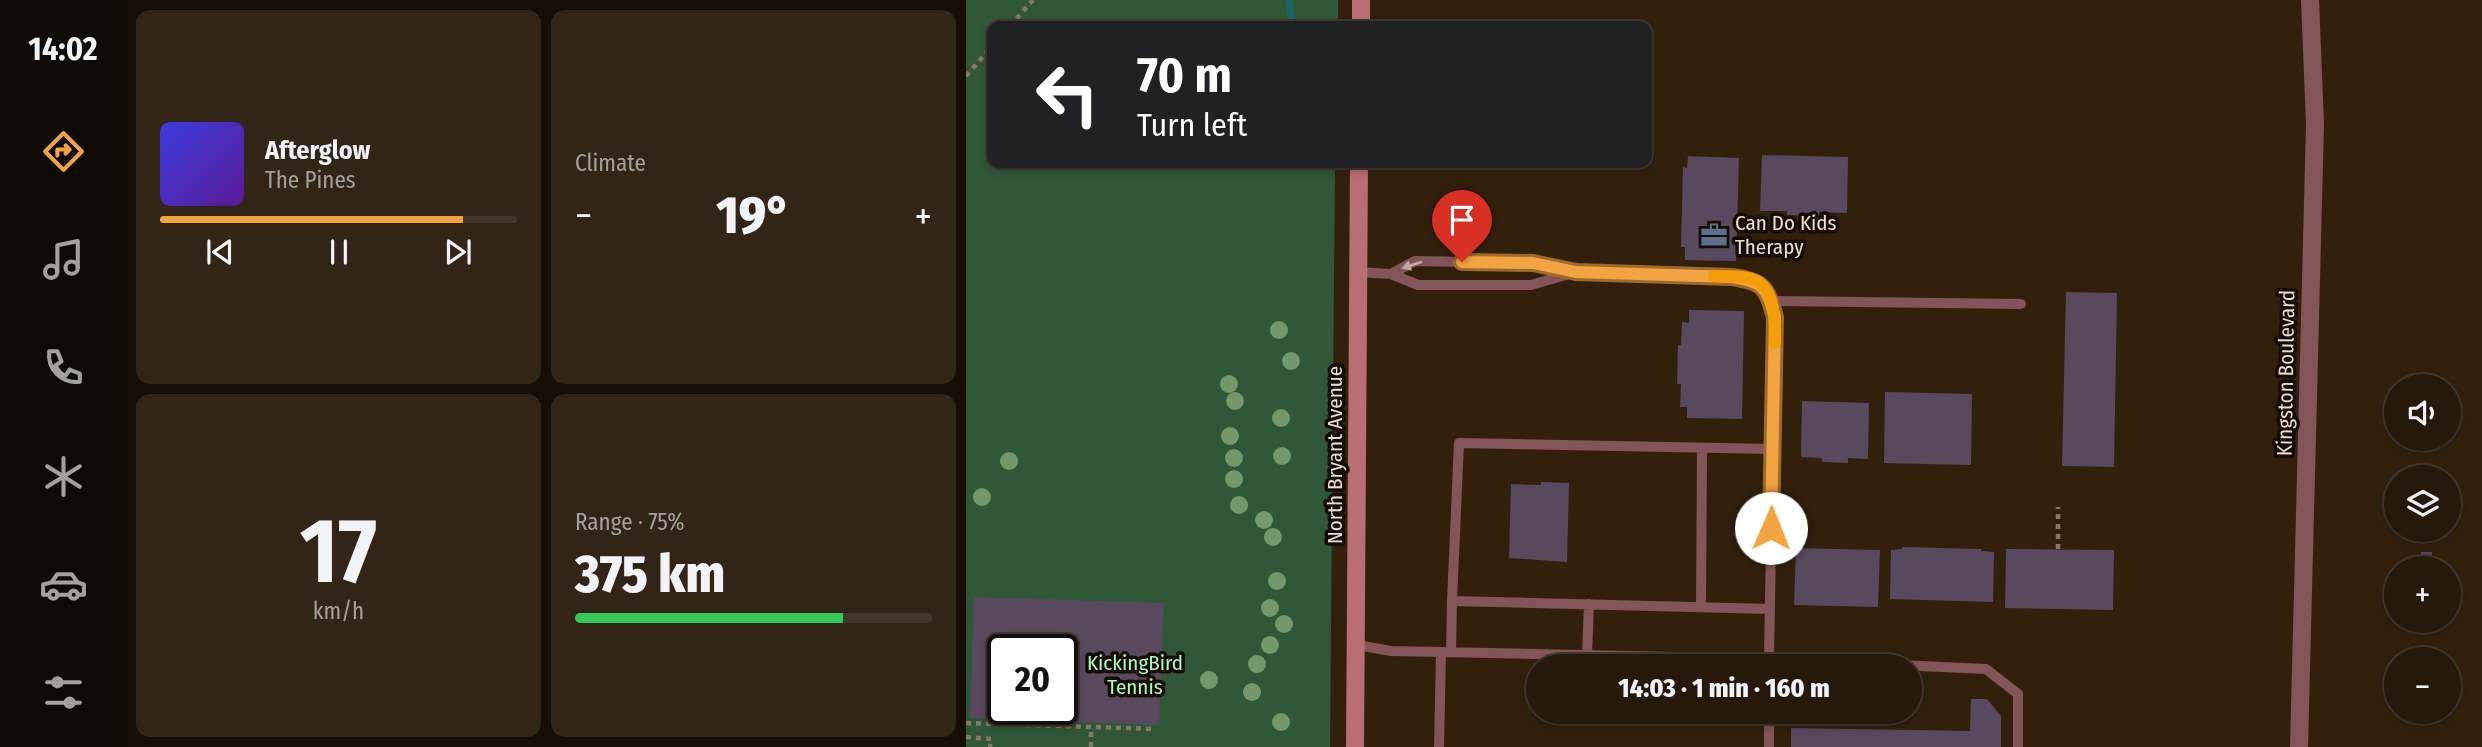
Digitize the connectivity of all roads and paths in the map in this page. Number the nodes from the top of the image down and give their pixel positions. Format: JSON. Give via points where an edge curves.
{"nodes":[{"id":1,"x":1033,"y":0,"type":"edge"},
{"id":2,"x":1361,"y":0,"type":"edge"},
{"id":3,"x":2310,"y":0,"type":"edge"},
{"id":4,"x":1014,"y":21,"type":"edge"},
{"id":5,"x":1361,"y":21,"type":"edge"},
{"id":6,"x":987,"y":52,"type":"edge"},
{"id":7,"x":966,"y":76,"type":"edge"},
{"id":8,"x":1359,"y":168,"type":"edge"},
{"id":9,"x":1358,"y":272,"type":"junction"},
{"id":10,"x":1576,"y":272,"type":"junction"},
{"id":11,"x":1391,"y":274,"type":"junction"},
{"id":12,"x":1770,"y":301,"type":"junction"},
{"id":13,"x":2021,"y":304,"type":"dead end"},
{"id":14,"x":1702,"y":448,"type":"junction"},
{"id":15,"x":1773,"y":449,"type":"junction"},
{"id":16,"x":2059,"y":507,"type":"dead end"},
{"id":17,"x":2058,"y":550,"type":"dead end"},
{"id":18,"x":1452,"y":601,"type":"junction"},
{"id":19,"x":1589,"y":604,"type":"junction"},
{"id":20,"x":1701,"y":607,"type":"junction"},
{"id":21,"x":1770,"y":609,"type":"junction"},
{"id":22,"x":1357,"y":645,"type":"junction"},
{"id":23,"x":1446,"y":652,"type":"junction"},
{"id":24,"x":1540,"y":654,"type":"edge"},
{"id":25,"x":1587,"y":654,"type":"edge"},
{"id":26,"x":1769,"y":654,"type":"edge"},
{"id":27,"x":1922,"y":667,"type":"edge"},
{"id":28,"x":966,"y":723,"type":"edge"},
{"id":29,"x":1769,"y":724,"type":"edge"},
{"id":30,"x":1094,"y":726,"type":"junction"},
{"id":31,"x":1156,"y":729,"type":"dead end"},
{"id":32,"x":966,"y":737,"type":"edge"},
{"id":33,"x":990,"y":747,"type":"edge"},
{"id":34,"x":1091,"y":747,"type":"edge"},
{"id":35,"x":1355,"y":747,"type":"edge"},
{"id":36,"x":1440,"y":747,"type":"edge"},
{"id":37,"x":1769,"y":747,"type":"edge"},
{"id":38,"x":2018,"y":747,"type":"edge"},
{"id":39,"x":2299,"y":747,"type":"edge"}],
"edges":[{"from":1,"to":4,"type":"path"},
{"from":2,"to":5,"type":"main road"},
{"from":3,"to":39,"type":"street","name":"Kingston Boulevard","via":[[2315,124]]},
{"from":6,"to":7,"type":"path"},
{"from":8,"to":9,"type":"main road","name":"North Bryant Avenue"},
{"from":9,"to":11,"type":"lane"},
{"from":9,"to":22,"type":"main road","name":"North Bryant Avenue"},
{"from":10,"to":11,"type":"lane","via":[[1531,285],[1418,285]]},
{"from":10,"to":11,"type":"lane","one_way":true,"via":[[1533,263],[1415,261]]},
{"from":10,"to":12,"type":"lane","via":[[1754,280],[1766,289]]},
{"from":12,"to":13,"type":"lane"},
{"from":12,"to":15,"type":"lane","via":[[1775,317]]},
{"from":14,"to":15,"type":"lane"},
{"from":14,"to":18,"type":"lane","via":[[1459,443]]},
{"from":14,"to":20,"type":"lane"},
{"from":15,"to":21,"type":"lane"},
{"from":16,"to":17,"type":"path"},
{"from":18,"to":19,"type":"lane"},
{"from":18,"to":23,"type":"lane"},
{"from":19,"to":20,"type":"lane"},
{"from":19,"to":25,"type":"lane"},
{"from":20,"to":21,"type":"lane"},
{"from":21,"to":26,"type":"lane"},
{"from":22,"to":23,"type":"lane"},
{"from":22,"to":35,"type":"main road","name":"North Bryant Avenue"},
{"from":23,"to":24,"type":"lane"},
{"from":23,"to":36,"type":"lane"},
{"from":27,"to":38,"type":"lane","via":[[1986,669],[2018,694]]},
{"from":28,"to":30,"type":"path"},
{"from":29,"to":37,"type":"lane"},
{"from":30,"to":31,"type":"path"},
{"from":30,"to":34,"type":"path"},
{"from":32,"to":33,"type":"path","via":[[991,739]]}]}
